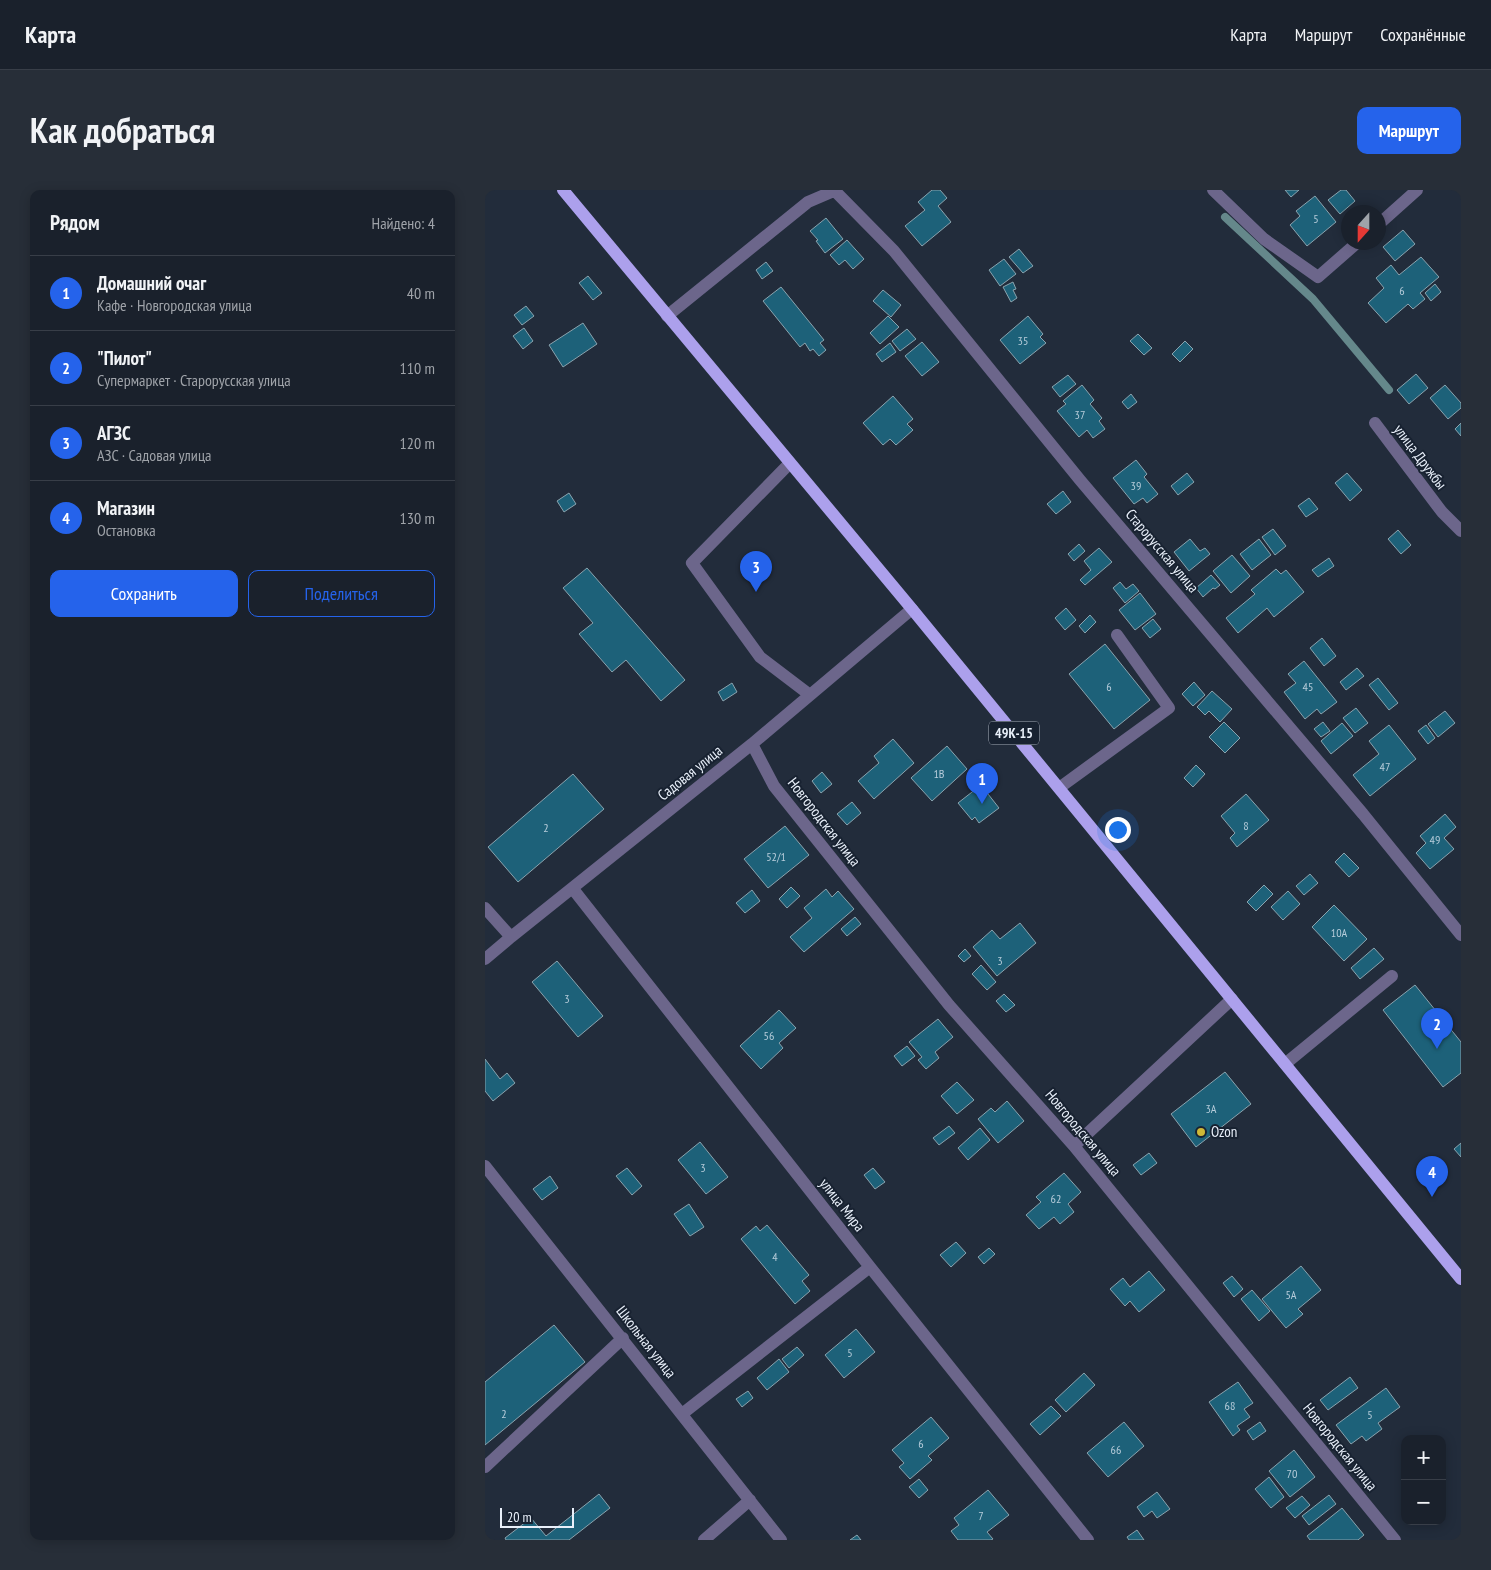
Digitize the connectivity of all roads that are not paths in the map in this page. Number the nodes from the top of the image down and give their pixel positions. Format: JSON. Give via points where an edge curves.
{"nodes":[{"id":1,"x":563,"y":190,"type":"edge"},
{"id":2,"x":835,"y":190,"type":"edge"},
{"id":3,"x":1213,"y":190,"type":"edge"},
{"id":4,"x":1417,"y":190,"type":"edge"},
{"id":5,"x":1386,"y":218,"type":"edge"},
{"id":6,"x":1349,"y":250,"type":"edge"},
{"id":7,"x":667,"y":316,"type":"junction"},
{"id":8,"x":1375,"y":423,"type":"dead end"},
{"id":9,"x":790,"y":463,"type":"junction"},
{"id":10,"x":1461,"y":531,"type":"edge"},
{"id":11,"x":912,"y":608,"type":"junction"},
{"id":12,"x":1117,"y":635,"type":"dead end"},
{"id":13,"x":810,"y":695,"type":"junction"},
{"id":14,"x":752,"y":744,"type":"junction"},
{"id":15,"x":1059,"y":788,"type":"junction"},
{"id":16,"x":573,"y":889,"type":"junction"},
{"id":17,"x":485,"y":908,"type":"edge"},
{"id":18,"x":1461,"y":935,"type":"edge"},
{"id":19,"x":511,"y":937,"type":"junction"},
{"id":20,"x":485,"y":960,"type":"edge"},
{"id":21,"x":1392,"y":976,"type":"dead end"},
{"id":22,"x":1232,"y":999,"type":"junction"},
{"id":23,"x":1285,"y":1064,"type":"junction"},
{"id":24,"x":1074,"y":1146,"type":"junction"},
{"id":25,"x":485,"y":1166,"type":"edge"},
{"id":26,"x":870,"y":1267,"type":"junction"},
{"id":27,"x":1461,"y":1279,"type":"edge"},
{"id":28,"x":623,"y":1338,"type":"junction"},
{"id":29,"x":682,"y":1414,"type":"junction"},
{"id":30,"x":485,"y":1466,"type":"edge"},
{"id":31,"x":750,"y":1500,"type":"junction"},
{"id":32,"x":704,"y":1540,"type":"edge"},
{"id":33,"x":781,"y":1540,"type":"edge"},
{"id":34,"x":1088,"y":1540,"type":"edge"},
{"id":35,"x":1395,"y":1540,"type":"edge"}],
"edges":[{"from":1,"to":7,"type":"main road","number":"49К-15"},
{"from":2,"to":7,"type":"street","via":[[808,202]]},
{"from":2,"to":18,"type":"street","name":"Старорусская улица","via":[[894,251]]},
{"from":3,"to":6,"type":"street","via":[[1264,239],[1318,277]]},
{"from":4,"to":5,"type":"street"},
{"from":7,"to":9,"type":"main road","number":"49К-15"},
{"from":8,"to":10,"type":"street","name":"улица Дружбы","via":[[1442,512]]},
{"from":9,"to":11,"type":"main road","number":"49К-15"},
{"from":9,"to":13,"type":"street","via":[[692,563],[760,657]]},
{"from":11,"to":13,"type":"street","name":"Садовая улица"},
{"from":11,"to":15,"type":"main road","number":"49К-15"},
{"from":12,"to":15,"type":"street","via":[[1169,708]]},
{"from":13,"to":14,"type":"street","name":"Садовая улица"},
{"from":14,"to":16,"type":"street","name":"Садовая улица"},
{"from":14,"to":24,"type":"street","name":"Новгородская улица","via":[[774,786],[943,997]]},
{"from":15,"to":22,"type":"main road","number":"49К-15"},
{"from":16,"to":19,"type":"street","name":"Садовая улица"},
{"from":16,"to":26,"type":"street","name":"улица Мира"},
{"from":17,"to":19,"type":"street"},
{"from":19,"to":20,"type":"street","name":"Садовая улица"},
{"from":21,"to":23,"type":"street"},
{"from":22,"to":23,"type":"main road","number":"49К-15"},
{"from":22,"to":24,"type":"street"},
{"from":23,"to":27,"type":"main road","number":"49К-15"},
{"from":24,"to":35,"type":"street","name":"Новгородская улица"},
{"from":25,"to":28,"type":"street","name":"Школьная улица"},
{"from":26,"to":29,"type":"street"},
{"from":26,"to":34,"type":"street","name":"улица Мира"},
{"from":28,"to":29,"type":"street","name":"Школьная улица"},
{"from":28,"to":30,"type":"street"},
{"from":29,"to":31,"type":"street","name":"Школьная улица"},
{"from":31,"to":32,"type":"street"},
{"from":31,"to":33,"type":"street","name":"Школьная улица"}]}
